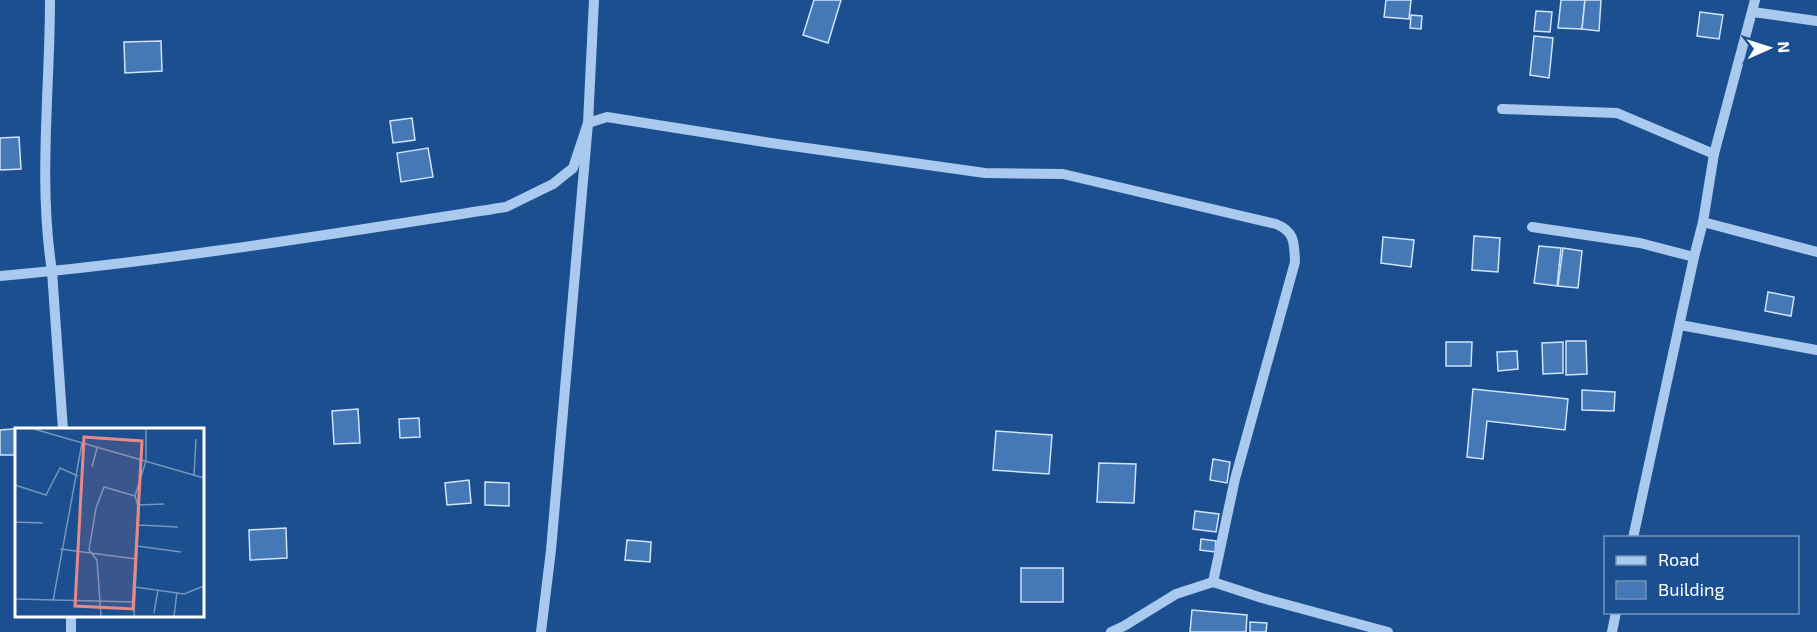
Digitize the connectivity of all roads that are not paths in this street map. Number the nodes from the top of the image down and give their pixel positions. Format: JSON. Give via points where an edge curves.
{"nodes":[{"id":1,"x":50,"y":0,"type":"edge"},
{"id":2,"x":594,"y":0,"type":"edge"},
{"id":3,"x":1755,"y":0,"type":"edge"},
{"id":4,"x":1753,"y":12,"type":"junction"},
{"id":5,"x":1817,"y":21,"type":"edge"},
{"id":6,"x":1502,"y":109,"type":"dead end"},
{"id":7,"x":588,"y":123,"type":"junction"},
{"id":8,"x":1714,"y":154,"type":"junction"},
{"id":9,"x":1703,"y":222,"type":"junction"},
{"id":10,"x":1532,"y":227,"type":"dead end"},
{"id":11,"x":1817,"y":252,"type":"edge"},
{"id":12,"x":1694,"y":257,"type":"junction"},
{"id":13,"x":52,"y":271,"type":"junction"},
{"id":14,"x":0,"y":276,"type":"edge"},
{"id":15,"x":1680,"y":325,"type":"junction"},
{"id":16,"x":1817,"y":350,"type":"edge"},
{"id":17,"x":63,"y":428,"type":"edge"},
{"id":18,"x":1633,"y":536,"type":"edge"},
{"id":19,"x":1213,"y":582,"type":"junction"},
{"id":20,"x":1616,"y":614,"type":"edge"},
{"id":21,"x":70,"y":617,"type":"edge"},
{"id":22,"x":1124,"y":629,"type":"edge"},
{"id":23,"x":71,"y":632,"type":"edge"},
{"id":24,"x":541,"y":632,"type":"edge"},
{"id":25,"x":1111,"y":632,"type":"edge"},
{"id":26,"x":1389,"y":632,"type":"edge"},
{"id":27,"x":1612,"y":632,"type":"edge"}],
"edges":[{"from":1,"to":13,"type":"street","via":[[46,161]]},
{"from":2,"to":7,"type":"street"},
{"from":3,"to":4,"type":"street"},
{"from":4,"to":5,"type":"street"},
{"from":4,"to":8,"type":"street"},
{"from":6,"to":8,"type":"street","via":[[1617,113]]},
{"from":7,"to":13,"type":"street","via":[[573,168],[553,184],[506,207]]},
{"from":7,"to":19,"type":"street","via":[[607,117],[985,173],[1063,174],[1284,228],[1294,241],[1295,262],[1235,479]]},
{"from":7,"to":24,"type":"street"},
{"from":8,"to":9,"type":"street"},
{"from":9,"to":11,"type":"street"},
{"from":9,"to":12,"type":"street"},
{"from":10,"to":12,"type":"street","via":[[1640,243]]},
{"from":12,"to":15,"type":"street"},
{"from":13,"to":14,"type":"street"},
{"from":13,"to":17,"type":"street"},
{"from":15,"to":16,"type":"street"},
{"from":15,"to":18,"type":"street"},
{"from":19,"to":22,"type":"street","via":[[1176,594]]},
{"from":19,"to":26,"type":"street"},
{"from":20,"to":27,"type":"street"},
{"from":21,"to":23,"type":"street"},
{"from":22,"to":25,"type":"street"}]}
